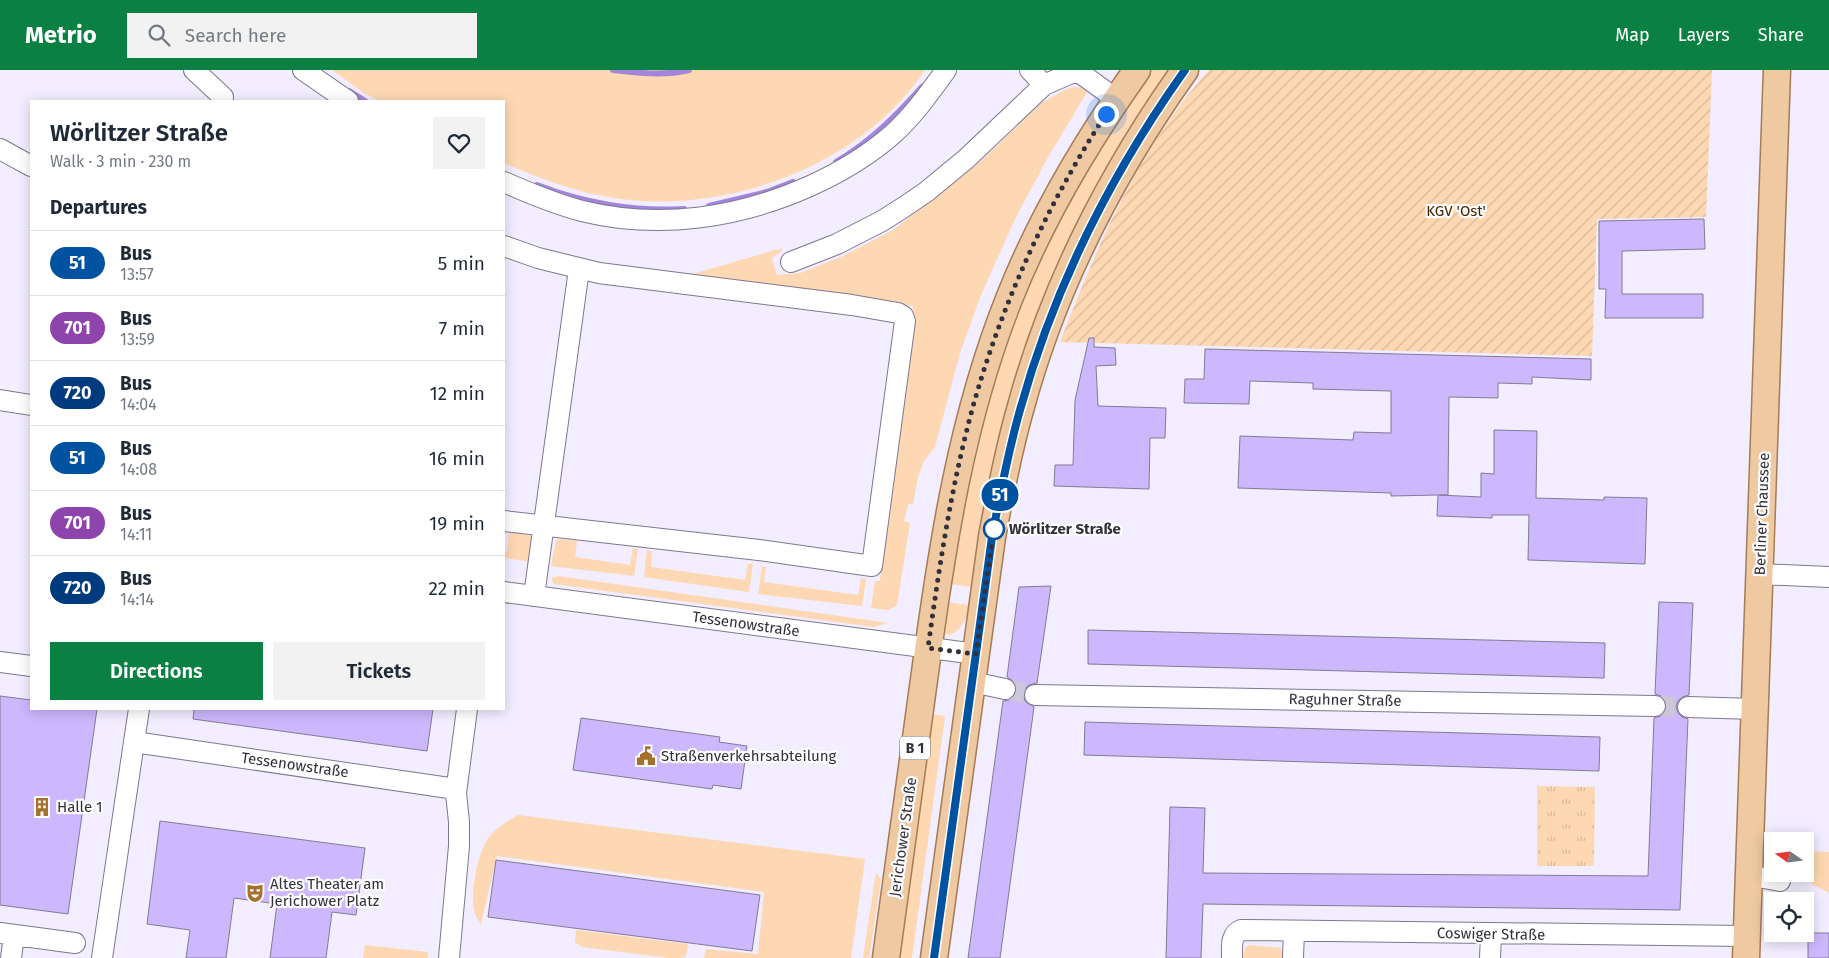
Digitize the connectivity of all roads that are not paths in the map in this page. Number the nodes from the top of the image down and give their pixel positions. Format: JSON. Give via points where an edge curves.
{"nodes":[{"id":1,"x":194,"y":70,"type":"edge"},
{"id":2,"x":304,"y":70,"type":"edge"},
{"id":3,"x":946,"y":70,"type":"edge"},
{"id":4,"x":1030,"y":70,"type":"edge"},
{"id":5,"x":1076,"y":70,"type":"edge"},
{"id":6,"x":1136,"y":70,"type":"edge"},
{"id":7,"x":1185,"y":70,"type":"edge"},
{"id":8,"x":1777,"y":70,"type":"edge"},
{"id":9,"x":1044,"y":84,"type":"junction"},
{"id":10,"x":1116,"y":99,"type":"junction"},
{"id":11,"x":225,"y":100,"type":"edge"},
{"id":12,"x":347,"y":100,"type":"edge"},
{"id":13,"x":0,"y":149,"type":"edge"},
{"id":14,"x":30,"y":165,"type":"edge"},
{"id":15,"x":505,"y":182,"type":"edge"},
{"id":16,"x":505,"y":246,"type":"edge"},
{"id":17,"x":791,"y":262,"type":"dead end"},
{"id":18,"x":579,"y":269,"type":"junction"},
{"id":19,"x":0,"y":400,"type":"edge"},
{"id":20,"x":30,"y":405,"type":"edge"},
{"id":21,"x":505,"y":521,"type":"edge"},
{"id":22,"x":543,"y":525,"type":"junction"},
{"id":23,"x":1760,"y":574,"type":"junction"},
{"id":24,"x":1829,"y":577,"type":"edge"},
{"id":25,"x":514,"y":596,"type":"edge"},
{"id":26,"x":928,"y":648,"type":"junction"},
{"id":27,"x":976,"y":654,"type":"junction"},
{"id":28,"x":0,"y":662,"type":"edge"},
{"id":29,"x":30,"y":666,"type":"edge"},
{"id":30,"x":972,"y":682,"type":"junction"},
{"id":31,"x":1005,"y":689,"type":"tunnel mouth"},
{"id":32,"x":1035,"y":695,"type":"tunnel mouth"},
{"id":33,"x":1654,"y":706,"type":"tunnel mouth"},
{"id":34,"x":1688,"y":707,"type":"tunnel mouth"},
{"id":35,"x":1755,"y":709,"type":"junction"},
{"id":36,"x":139,"y":710,"type":"edge"},
{"id":37,"x":467,"y":710,"type":"edge"},
{"id":38,"x":134,"y":742,"type":"junction"},
{"id":39,"x":456,"y":789,"type":"junction"},
{"id":40,"x":1748,"y":875,"type":"junction"},
{"id":41,"x":1764,"y":878,"type":"edge"},
{"id":42,"x":1294,"y":931,"type":"junction"},
{"id":43,"x":7,"y":934,"type":"edge"},
{"id":44,"x":1491,"y":934,"type":"junction"},
{"id":45,"x":75,"y":943,"type":"dead end"},
{"id":46,"x":1746,"y":947,"type":"edge"},
{"id":47,"x":11,"y":958,"type":"edge"},
{"id":48,"x":102,"y":958,"type":"edge"},
{"id":49,"x":449,"y":958,"type":"edge"},
{"id":50,"x":886,"y":958,"type":"edge"},
{"id":51,"x":934,"y":958,"type":"edge"},
{"id":52,"x":1232,"y":958,"type":"edge"},
{"id":53,"x":1293,"y":958,"type":"edge"},
{"id":54,"x":1490,"y":958,"type":"edge"}],
"edges":[{"from":1,"to":11,"type":"street"},
{"from":2,"to":12,"type":"street"},
{"from":3,"to":15,"type":"street","via":[[910,118],[856,163],[797,192],[756,207],[696,219],[622,218],[561,205]]},
{"from":4,"to":9,"type":"street"},
{"from":5,"to":9,"type":"street"},
{"from":5,"to":10,"type":"street"},
{"from":6,"to":10,"type":"main road","name":"Jerichower Straße","number":"B 1"},
{"from":7,"to":27,"type":"main road","via":[[1144,129],[1098,210],[1068,272],[1046,330],[1020,410],[1004,476]]},
{"from":8,"to":23,"type":"main road","name":"Berliner Chaussee"},
{"from":9,"to":17,"type":"street","via":[[966,159],[918,197],[882,221]]},
{"from":10,"to":26,"type":"main road","name":"Jerichower Straße","number":"B 1","via":[[1050,211],[999,325],[972,410],[954,490]]},
{"from":13,"to":14,"type":"street"},
{"from":16,"to":18,"type":"street"},
{"from":18,"to":22,"type":"street"},
{"from":18,"to":22,"type":"street","via":[[852,305],[902,315],[905,325],[872,566]]},
{"from":19,"to":20,"type":"street"},
{"from":21,"to":22,"type":"street"},
{"from":22,"to":25,"type":"street"},
{"from":23,"to":24,"type":"street"},
{"from":23,"to":35,"type":"main road","name":"Berliner Chaussee"},
{"from":25,"to":26,"type":"street","name":"Tessenowstraße"},
{"from":26,"to":27,"type":"street","name":"Tessenowstraße"},
{"from":26,"to":50,"type":"main road","name":"Jerichower Straße","number":"B 1"},
{"from":27,"to":30,"type":"main road"},
{"from":28,"to":29,"type":"street"},
{"from":30,"to":31,"type":"street"},
{"from":30,"to":51,"type":"main road"},
{"from":32,"to":33,"type":"street","name":"Raguhner Straße"},
{"from":34,"to":35,"type":"street"},
{"from":35,"to":40,"type":"main road","name":"Berliner Chaussee"},
{"from":36,"to":38,"type":"street"},
{"from":37,"to":39,"type":"street"},
{"from":38,"to":39,"type":"street","name":"Tessenowstraße"},
{"from":38,"to":48,"type":"street"},
{"from":39,"to":49,"type":"street","via":[[459,846]]},
{"from":40,"to":41,"type":"street"},
{"from":40,"to":46,"type":"main road","name":"Berliner Chaussee"},
{"from":42,"to":44,"type":"street","name":"Coswiger Straße"},
{"from":42,"to":52,"type":"street","name":"Coswiger Straße","via":[[1241,930],[1233,938]]},
{"from":42,"to":53,"type":"street"},
{"from":43,"to":45,"type":"street"},
{"from":43,"to":47,"type":"street"},
{"from":44,"to":46,"type":"street","name":"Coswiger Straße"},
{"from":44,"to":54,"type":"street"}]}
